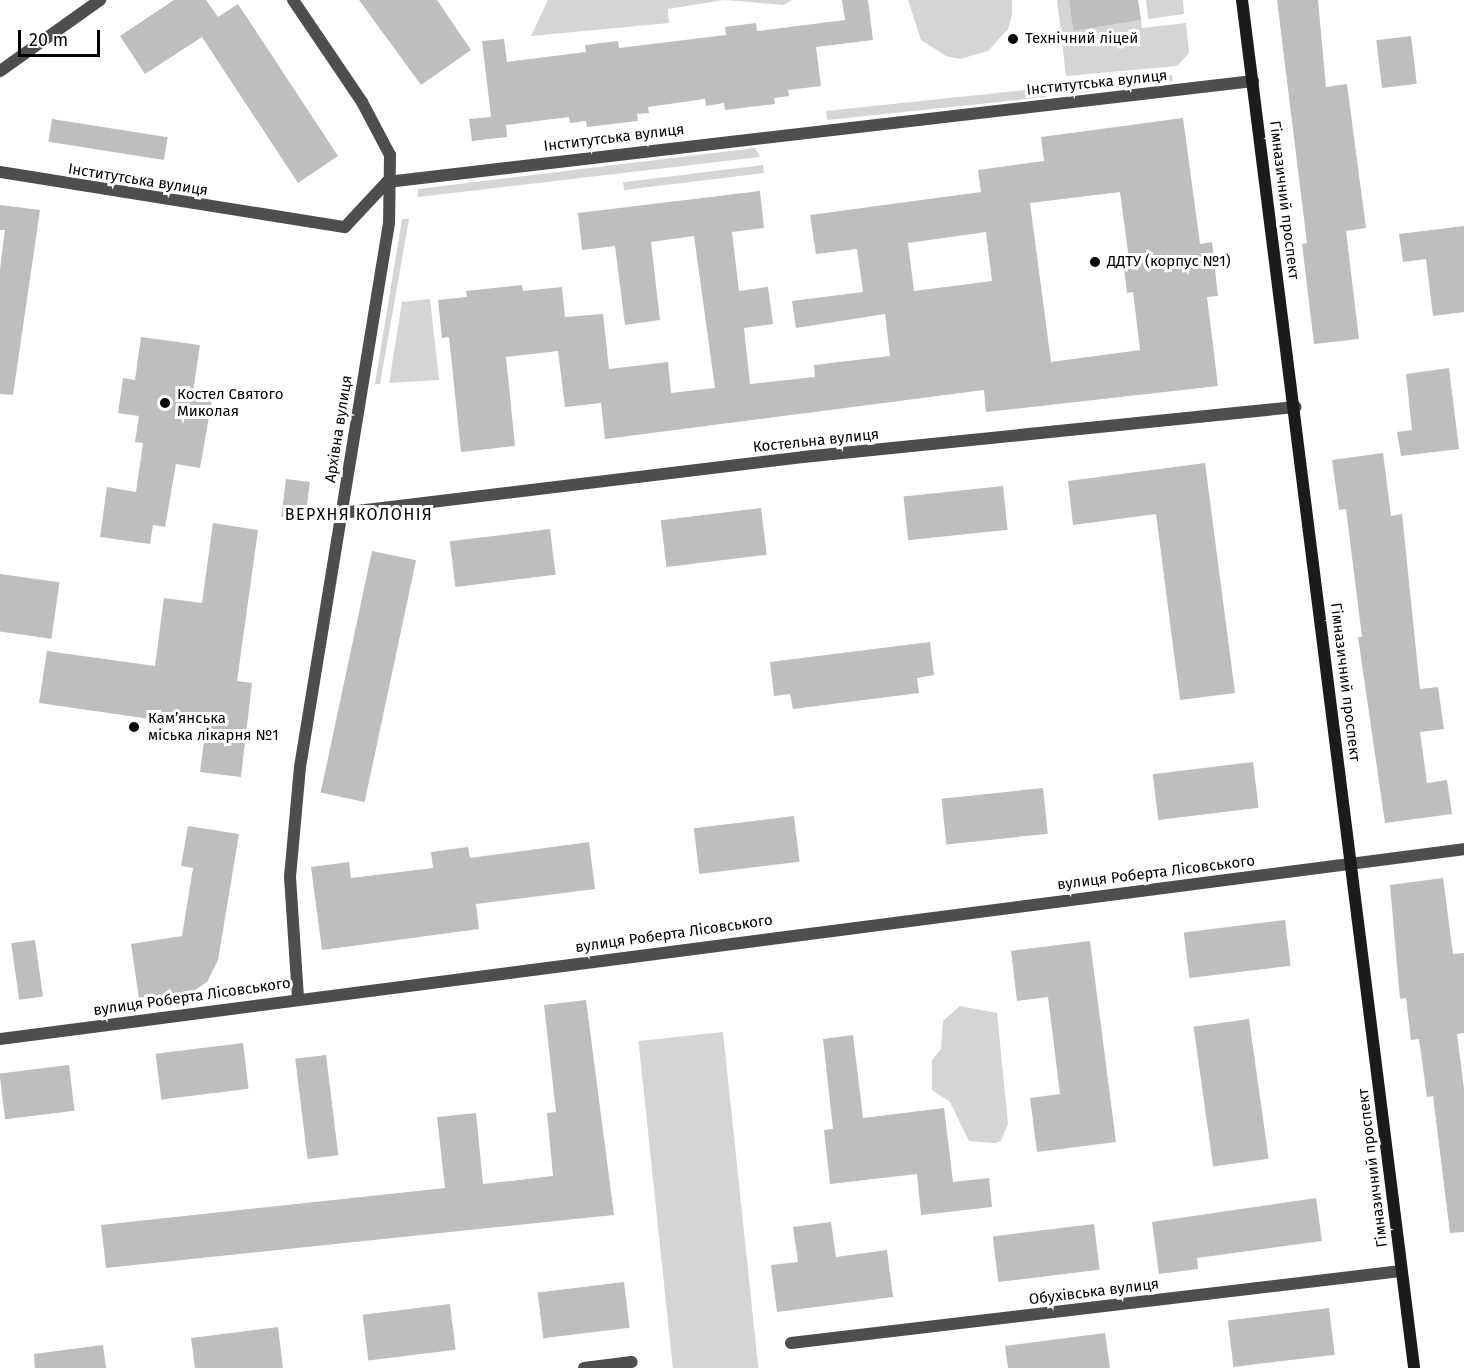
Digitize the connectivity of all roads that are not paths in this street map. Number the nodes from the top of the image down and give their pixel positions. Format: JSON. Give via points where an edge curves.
{"nodes":[{"id":1,"x":100,"y":0,"type":"edge"},
{"id":2,"x":293,"y":0,"type":"edge"},
{"id":3,"x":1242,"y":0,"type":"edge"},
{"id":4,"x":0,"y":71,"type":"edge"},
{"id":5,"x":1253,"y":81,"type":"junction"},
{"id":6,"x":0,"y":172,"type":"edge"},
{"id":7,"x":387,"y":182,"type":"junction"},
{"id":8,"x":1295,"y":407,"type":"junction"},
{"id":9,"x":341,"y":513,"type":"junction"},
{"id":10,"x":1464,"y":849,"type":"edge"},
{"id":11,"x":1353,"y":864,"type":"junction"},
{"id":12,"x":298,"y":998,"type":"junction"},
{"id":13,"x":0,"y":1039,"type":"edge"},
{"id":14,"x":1401,"y":1271,"type":"junction"},
{"id":15,"x":791,"y":1343,"type":"dead end"},
{"id":16,"x":632,"y":1362,"type":"dead end"},
{"id":17,"x":584,"y":1368,"type":"edge"},
{"id":18,"x":1414,"y":1368,"type":"edge"}],
"edges":[{"from":1,"to":4,"type":"street"},
{"from":2,"to":7,"type":"street","name":"Архівна вулиця","via":[[362,102],[390,155]]},
{"from":3,"to":5,"type":"main road","name":"Гімназичний проспект"},
{"from":5,"to":7,"type":"street","name":"Інститутська вулиця"},
{"from":5,"to":8,"type":"main road","name":"Гімназичний проспект"},
{"from":6,"to":7,"type":"street","name":"Інститутська вулиця","via":[[345,227]]},
{"from":7,"to":9,"type":"street","name":"Архівна вулиця","via":[[389,223]]},
{"from":8,"to":9,"type":"street","name":"Костельна вулиця","via":[[803,457]]},
{"from":8,"to":11,"type":"main road","name":"Гімназичний проспект"},
{"from":9,"to":12,"type":"street","name":"Архівна вулиця","via":[[300,767],[290,877]]},
{"from":10,"to":11,"type":"street","name":"вулиця Роберта Лісовського"},
{"from":11,"to":12,"type":"street","name":"вулиця Роберта Лісовського"},
{"from":11,"to":14,"type":"main road","name":"Гімназичний проспект"},
{"from":12,"to":13,"type":"street","name":"вулиця Роберта Лісовського"},
{"from":14,"to":15,"type":"street","name":"Обухівська вулиця"},
{"from":14,"to":18,"type":"main road","name":"Гімназичний проспект"},
{"from":16,"to":17,"type":"street"}]}
